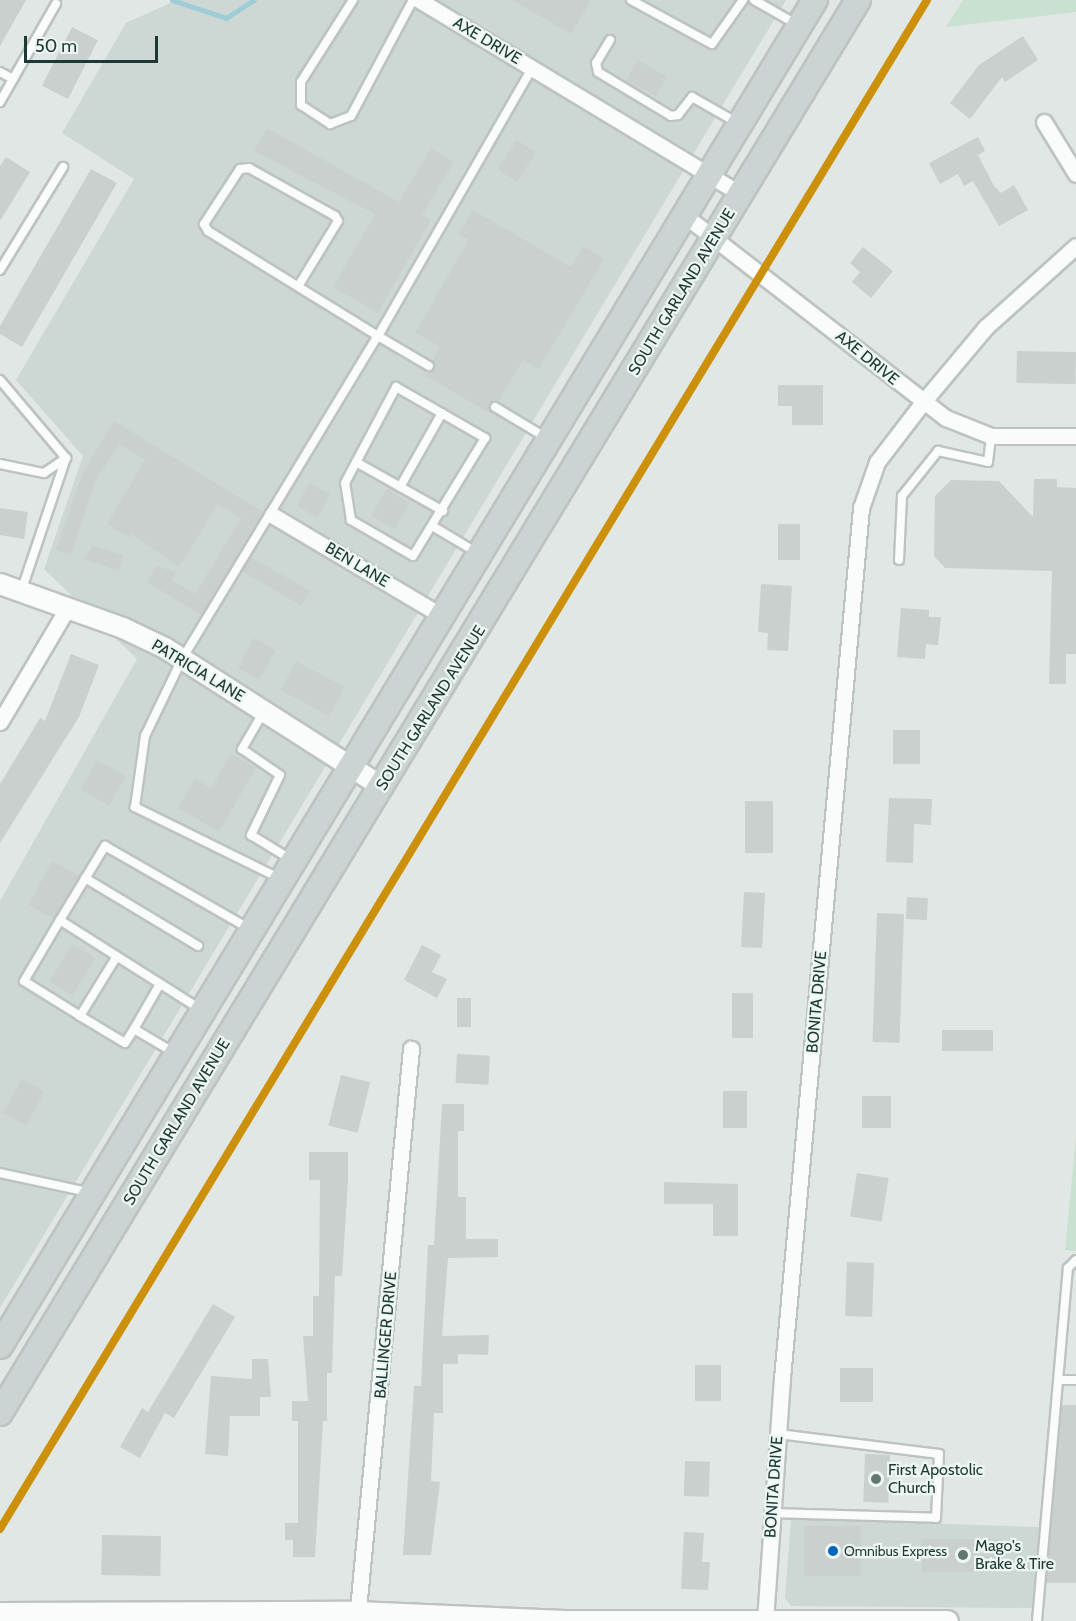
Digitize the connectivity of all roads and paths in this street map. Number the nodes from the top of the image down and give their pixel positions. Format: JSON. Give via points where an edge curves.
{"nodes":[{"id":1,"x":353,"y":0,"type":"edge"},
{"id":2,"x":413,"y":0,"type":"edge"},
{"id":3,"x":419,"y":0,"type":"edge"},
{"id":4,"x":631,"y":0,"type":"edge"},
{"id":5,"x":743,"y":0,"type":"edge"},
{"id":6,"x":754,"y":0,"type":"edge"},
{"id":7,"x":815,"y":0,"type":"edge"},
{"id":8,"x":858,"y":0,"type":"edge"},
{"id":9,"x":56,"y":4,"type":"dead end"},
{"id":10,"x":800,"y":26,"type":"junction"},
{"id":11,"x":610,"y":40,"type":"dead end"},
{"id":12,"x":532,"y":68,"type":"junction"},
{"id":13,"x":0,"y":72,"type":"edge"},
{"id":14,"x":13,"y":79,"type":"junction"},
{"id":15,"x":0,"y":102,"type":"edge"},
{"id":16,"x":1044,"y":122,"type":"dead end"},
{"id":17,"x":740,"y":124,"type":"junction"},
{"id":18,"x":63,"y":166,"type":"dead end"},
{"id":19,"x":1076,"y":174,"type":"edge"},
{"id":20,"x":710,"y":175,"type":"junction"},
{"id":21,"x":741,"y":194,"type":"junction"},
{"id":22,"x":684,"y":214,"type":"junction"},
{"id":23,"x":715,"y":237,"type":"junction"},
{"id":24,"x":1076,"y":246,"type":"edge"},
{"id":25,"x":0,"y":270,"type":"edge"},
{"id":26,"x":299,"y":285,"type":"junction"},
{"id":27,"x":378,"y":336,"type":"junction"},
{"id":28,"x":429,"y":366,"type":"dead end"},
{"id":29,"x":0,"y":380,"type":"edge"},
{"id":30,"x":923,"y":402,"type":"junction"},
{"id":31,"x":495,"y":407,"type":"dead end"},
{"id":32,"x":442,"y":413,"type":"junction"},
{"id":33,"x":991,"y":435,"type":"junction"},
{"id":34,"x":1076,"y":436,"type":"edge"},
{"id":35,"x":549,"y":440,"type":"junction"},
{"id":36,"x":66,"y":458,"type":"junction"},
{"id":37,"x":357,"y":462,"type":"junction"},
{"id":38,"x":0,"y":464,"type":"edge"},
{"id":39,"x":400,"y":487,"type":"junction"},
{"id":40,"x":443,"y":511,"type":"junction"},
{"id":41,"x":272,"y":515,"type":"junction"},
{"id":42,"x":434,"y":527,"type":"junction"},
{"id":43,"x":480,"y":554,"type":"junction"},
{"id":44,"x":899,"y":560,"type":"dead end"},
{"id":45,"x":0,"y":584,"type":"edge"},
{"id":46,"x":22,"y":589,"type":"junction"},
{"id":47,"x":68,"y":607,"type":"junction"},
{"id":48,"x":442,"y":616,"type":"junction"},
{"id":49,"x":182,"y":659,"type":"junction"},
{"id":50,"x":264,"y":712,"type":"junction"},
{"id":51,"x":0,"y":722,"type":"edge"},
{"id":52,"x":351,"y":768,"type":"junction"},
{"id":53,"x":382,"y":787,"type":"junction"},
{"id":54,"x":288,"y":870,"type":"junction"},
{"id":55,"x":85,"y":878,"type":"junction"},
{"id":56,"x":60,"y":920,"type":"junction"},
{"id":57,"x":252,"y":929,"type":"junction"},
{"id":58,"x":198,"y":946,"type":"dead end"},
{"id":59,"x":117,"y":956,"type":"junction"},
{"id":60,"x":160,"y":984,"type":"junction"},
{"id":61,"x":203,"y":1011,"type":"junction"},
{"id":62,"x":80,"y":1016,"type":"junction"},
{"id":63,"x":134,"y":1029,"type":"junction"},
{"id":64,"x":411,"y":1049,"type":"dead end"},
{"id":65,"x":177,"y":1054,"type":"junction"},
{"id":66,"x":0,"y":1173,"type":"edge"},
{"id":67,"x":93,"y":1193,"type":"junction"},
{"id":68,"x":1076,"y":1260,"type":"edge"},
{"id":69,"x":0,"y":1346,"type":"edge"},
{"id":70,"x":1060,"y":1380,"type":"junction"},
{"id":71,"x":1076,"y":1380,"type":"edge"},
{"id":72,"x":0,"y":1413,"type":"edge"},
{"id":73,"x":778,"y":1434,"type":"junction"},
{"id":74,"x":772,"y":1513,"type":"junction"},
{"id":75,"x":12,"y":1616,"type":"edge"},
{"id":76,"x":357,"y":1616,"type":"edge"},
{"id":77,"x":765,"y":1620,"type":"edge"},
{"id":78,"x":947,"y":1621,"type":"edge"},
{"id":79,"x":1037,"y":1621,"type":"edge"}],
"edges":[{"from":1,"to":2,"type":"lane","via":[[302,82],[302,105],[330,124],[351,116]]},
{"from":3,"to":12,"type":"street","name":"AXE DRIVE"},
{"from":4,"to":5,"type":"lane","via":[[712,44]]},
{"from":6,"to":10,"type":"lane"},
{"from":7,"to":10,"type":"main road"},
{"from":8,"to":21,"type":"main road","name":"SOUTH GARLAND AVENUE"},
{"from":9,"to":14,"type":"lane"},
{"from":10,"to":17,"type":"main road"},
{"from":11,"to":17,"type":"lane","via":[[596,63],[598,72],[671,116],[678,115],[692,97]]},
{"from":12,"to":20,"type":"street","name":"AXE DRIVE"},
{"from":12,"to":27,"type":"lane"},
{"from":13,"to":14,"type":"lane"},
{"from":14,"to":15,"type":"lane"},
{"from":16,"to":19,"type":"street"},
{"from":17,"to":20,"type":"main road"},
{"from":18,"to":25,"type":"lane"},
{"from":20,"to":21,"type":"street","name":"AXE DRIVE"},
{"from":20,"to":22,"type":"main road"},
{"from":21,"to":23,"type":"main road","name":"SOUTH GARLAND AVENUE"},
{"from":22,"to":23,"type":"street","name":"AXE DRIVE"},
{"from":22,"to":35,"type":"main road"},
{"from":23,"to":30,"type":"street","name":"AXE DRIVE"},
{"from":23,"to":53,"type":"main road","name":"SOUTH GARLAND AVENUE"},
{"from":24,"to":30,"type":"street","name":"BONITA DRIVE","via":[[986,327]]},
{"from":26,"to":26,"type":"lane","via":[[208,231],[204,224],[240,169],[249,168],[336,216],[338,221]]},
{"from":26,"to":27,"type":"lane"},
{"from":27,"to":28,"type":"lane"},
{"from":27,"to":41,"type":"lane","via":[[294,470]]},
{"from":29,"to":36,"type":"lane"},
{"from":30,"to":33,"type":"street","name":"AXE DRIVE","via":[[967,429]]},
{"from":30,"to":73,"type":"street","name":"BONITA DRIVE","via":[[877,462],[861,508]]},
{"from":31,"to":35,"type":"lane"},
{"from":32,"to":37,"type":"lane","via":[[396,387]]},
{"from":32,"to":39,"type":"lane"},
{"from":32,"to":40,"type":"lane","via":[[485,438]]},
{"from":33,"to":34,"type":"street","name":"AXE DRIVE"},
{"from":33,"to":44,"type":"lane","via":[[988,462],[938,451],[902,496]]},
{"from":35,"to":43,"type":"main road"},
{"from":36,"to":38,"type":"lane","via":[[44,472]]},
{"from":36,"to":46,"type":"lane"},
{"from":37,"to":39,"type":"lane"},
{"from":37,"to":42,"type":"lane","via":[[345,483],[351,520],[413,556]]},
{"from":39,"to":40,"type":"lane"},
{"from":40,"to":42,"type":"lane"},
{"from":41,"to":48,"type":"street","name":"BEN LANE"},
{"from":41,"to":49,"type":"lane"},
{"from":42,"to":43,"type":"lane"},
{"from":43,"to":48,"type":"main road"},
{"from":45,"to":46,"type":"street","name":"PATRICIA LANE"},
{"from":46,"to":47,"type":"street","name":"PATRICIA LANE"},
{"from":47,"to":49,"type":"street","name":"PATRICIA LANE","via":[[123,628]]},
{"from":47,"to":51,"type":"street"},
{"from":48,"to":52,"type":"main road"},
{"from":49,"to":50,"type":"street","name":"PATRICIA LANE"},
{"from":49,"to":54,"type":"lane","via":[[145,736],[135,807]]},
{"from":50,"to":52,"type":"street","name":"PATRICIA LANE"},
{"from":50,"to":54,"type":"lane","via":[[242,749],[280,775],[251,836]]},
{"from":52,"to":53,"type":"street","name":"PATRICIA LANE"},
{"from":52,"to":54,"type":"main road"},
{"from":53,"to":72,"type":"main road","name":"SOUTH GARLAND AVENUE"},
{"from":54,"to":57,"type":"main road"},
{"from":55,"to":56,"type":"lane"},
{"from":55,"to":57,"type":"lane","via":[[105,846]]},
{"from":55,"to":58,"type":"lane"},
{"from":56,"to":59,"type":"lane"},
{"from":56,"to":62,"type":"lane","via":[[24,981]]},
{"from":57,"to":61,"type":"main road"},
{"from":59,"to":60,"type":"lane"},
{"from":59,"to":62,"type":"lane"},
{"from":60,"to":61,"type":"lane"},
{"from":60,"to":63,"type":"lane"},
{"from":61,"to":65,"type":"main road"},
{"from":62,"to":63,"type":"lane","via":[[124,1043]]},
{"from":63,"to":65,"type":"lane"},
{"from":64,"to":76,"type":"street","name":"BALLINGER DRIVE"},
{"from":65,"to":67,"type":"main road"},
{"from":66,"to":67,"type":"lane"},
{"from":67,"to":69,"type":"main road"},
{"from":68,"to":70,"type":"lane","via":[[1068,1268]]},
{"from":70,"to":71,"type":"lane"},
{"from":70,"to":79,"type":"lane"},
{"from":73,"to":74,"type":"street","name":"BONITA DRIVE"},
{"from":73,"to":74,"type":"lane","via":[[939,1454],[936,1518]]},
{"from":74,"to":77,"type":"street","name":"BONITA DRIVE"},
{"from":75,"to":76,"type":"main road"},
{"from":76,"to":77,"type":"main road"},
{"from":77,"to":78,"type":"main road"}]}
